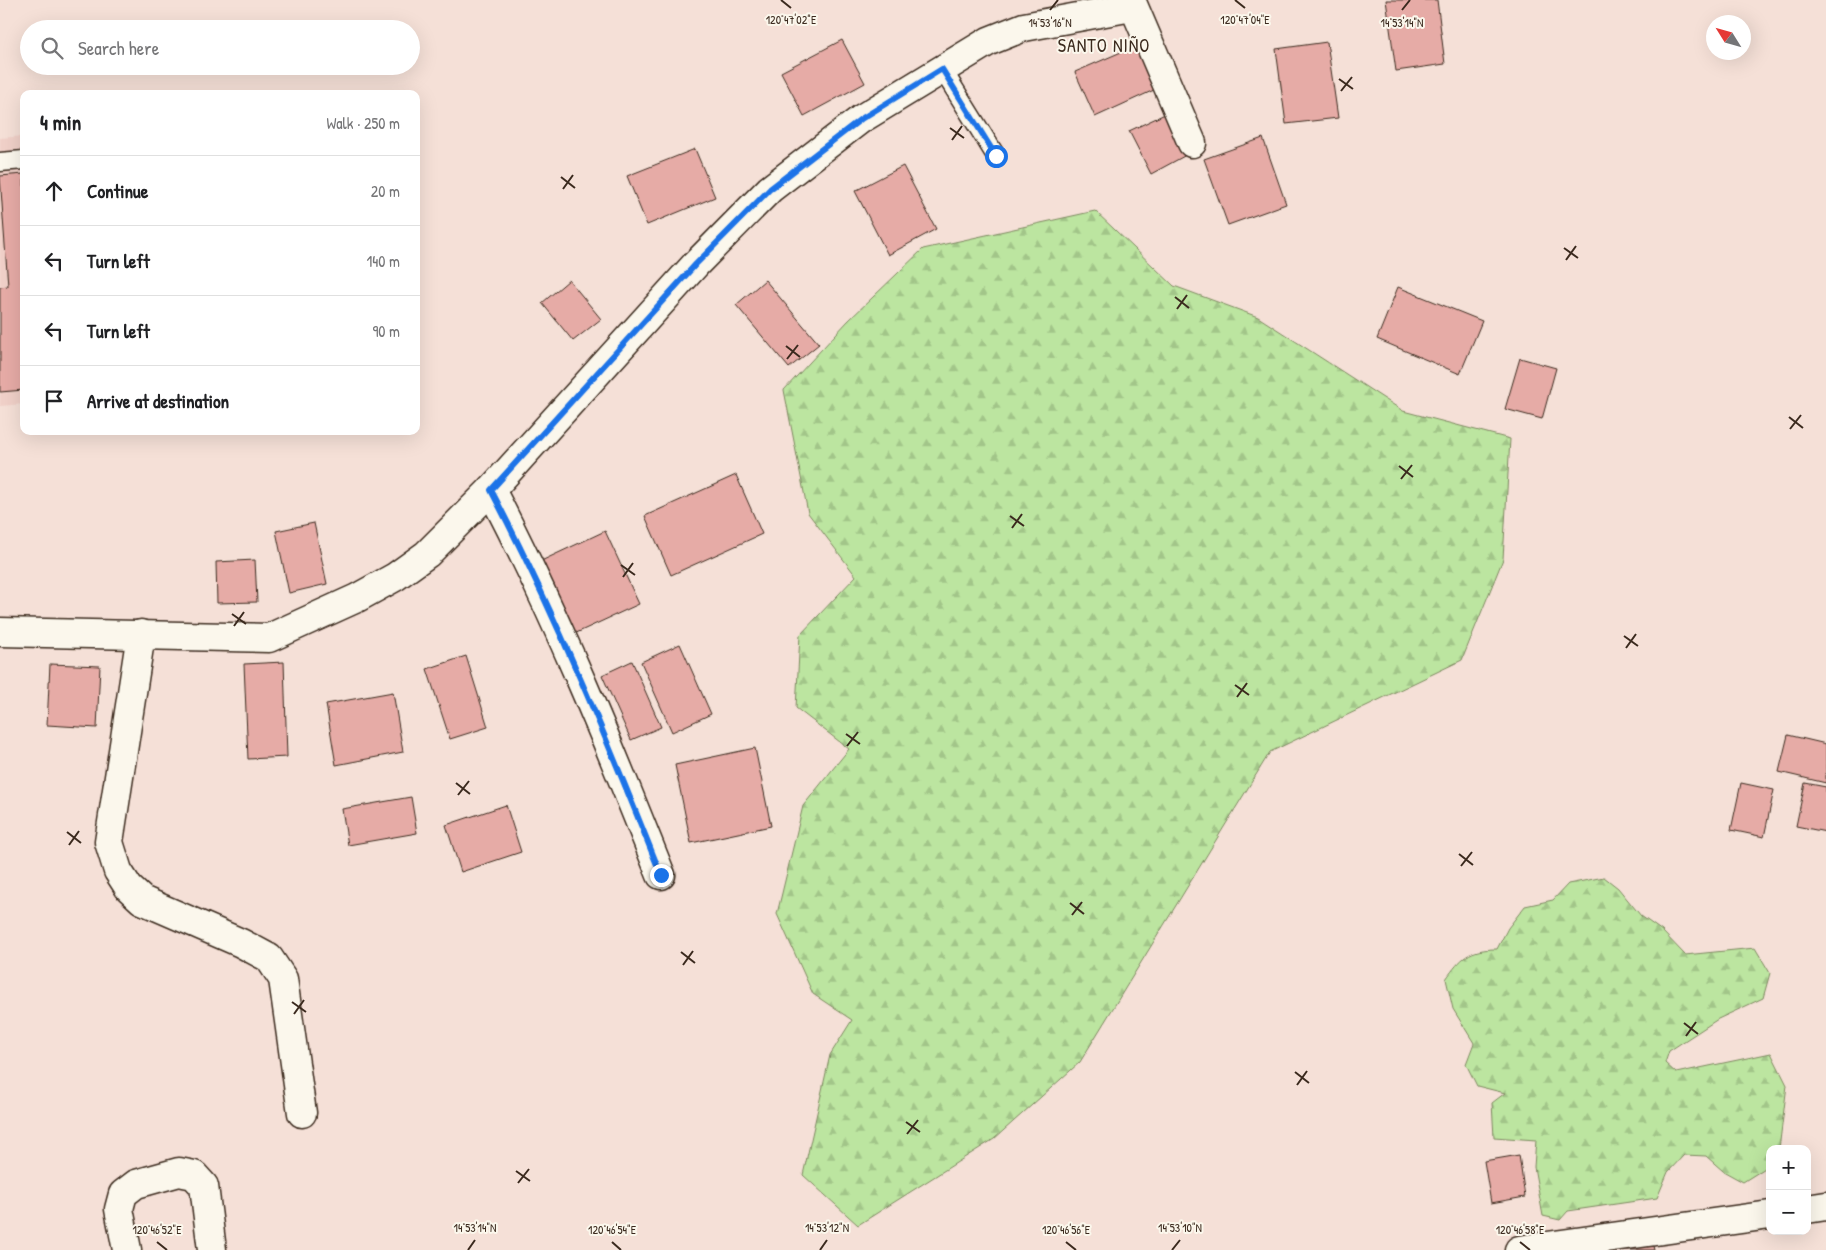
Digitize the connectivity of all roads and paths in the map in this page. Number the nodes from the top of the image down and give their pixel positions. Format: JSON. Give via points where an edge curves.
{"nodes":[{"id":1,"x":1132,"y":3,"type":"edge"},
{"id":2,"x":942,"y":69,"type":"junction"},
{"id":3,"x":1192,"y":143,"type":"dead end"},
{"id":4,"x":996,"y":156,"type":"dead end"},
{"id":5,"x":20,"y":160,"type":"edge"},
{"id":6,"x":0,"y":162,"type":"edge"},
{"id":7,"x":491,"y":490,"type":"junction"},
{"id":8,"x":0,"y":632,"type":"edge"},
{"id":9,"x":141,"y":634,"type":"junction"},
{"id":10,"x":661,"y":875,"type":"dead end"},
{"id":11,"x":302,"y":1113,"type":"dead end"},
{"id":12,"x":1826,"y":1206,"type":"edge"},
{"id":13,"x":1811,"y":1208,"type":"edge"},
{"id":14,"x":1766,"y":1216,"type":"edge"},
{"id":15,"x":127,"y":1250,"type":"edge"},
{"id":16,"x":212,"y":1250,"type":"edge"},
{"id":17,"x":1519,"y":1250,"type":"edge"}],
"edges":[{"from":1,"to":2,"type":"street","via":[[1024,27],[989,41]]},
{"from":1,"to":3,"type":"street"},
{"from":2,"to":4,"type":"lane"},
{"from":2,"to":7,"type":"street","via":[[861,119],[770,189],[696,264]]},
{"from":5,"to":6,"type":"lane"},
{"from":7,"to":9,"type":"street","via":[[427,554],[395,576],[357,598],[268,638]]},
{"from":7,"to":10,"type":"street","via":[[546,599]]},
{"from":8,"to":9,"type":"street"},
{"from":9,"to":11,"type":"street","via":[[110,842],[118,871],[142,900],[269,958],[283,979]]},
{"from":12,"to":13,"type":"street"},
{"from":14,"to":17,"type":"street"},
{"from":15,"to":16,"type":"street","via":[[120,1209],[123,1194],[136,1184],[179,1172],[194,1175],[204,1186]]}]}
